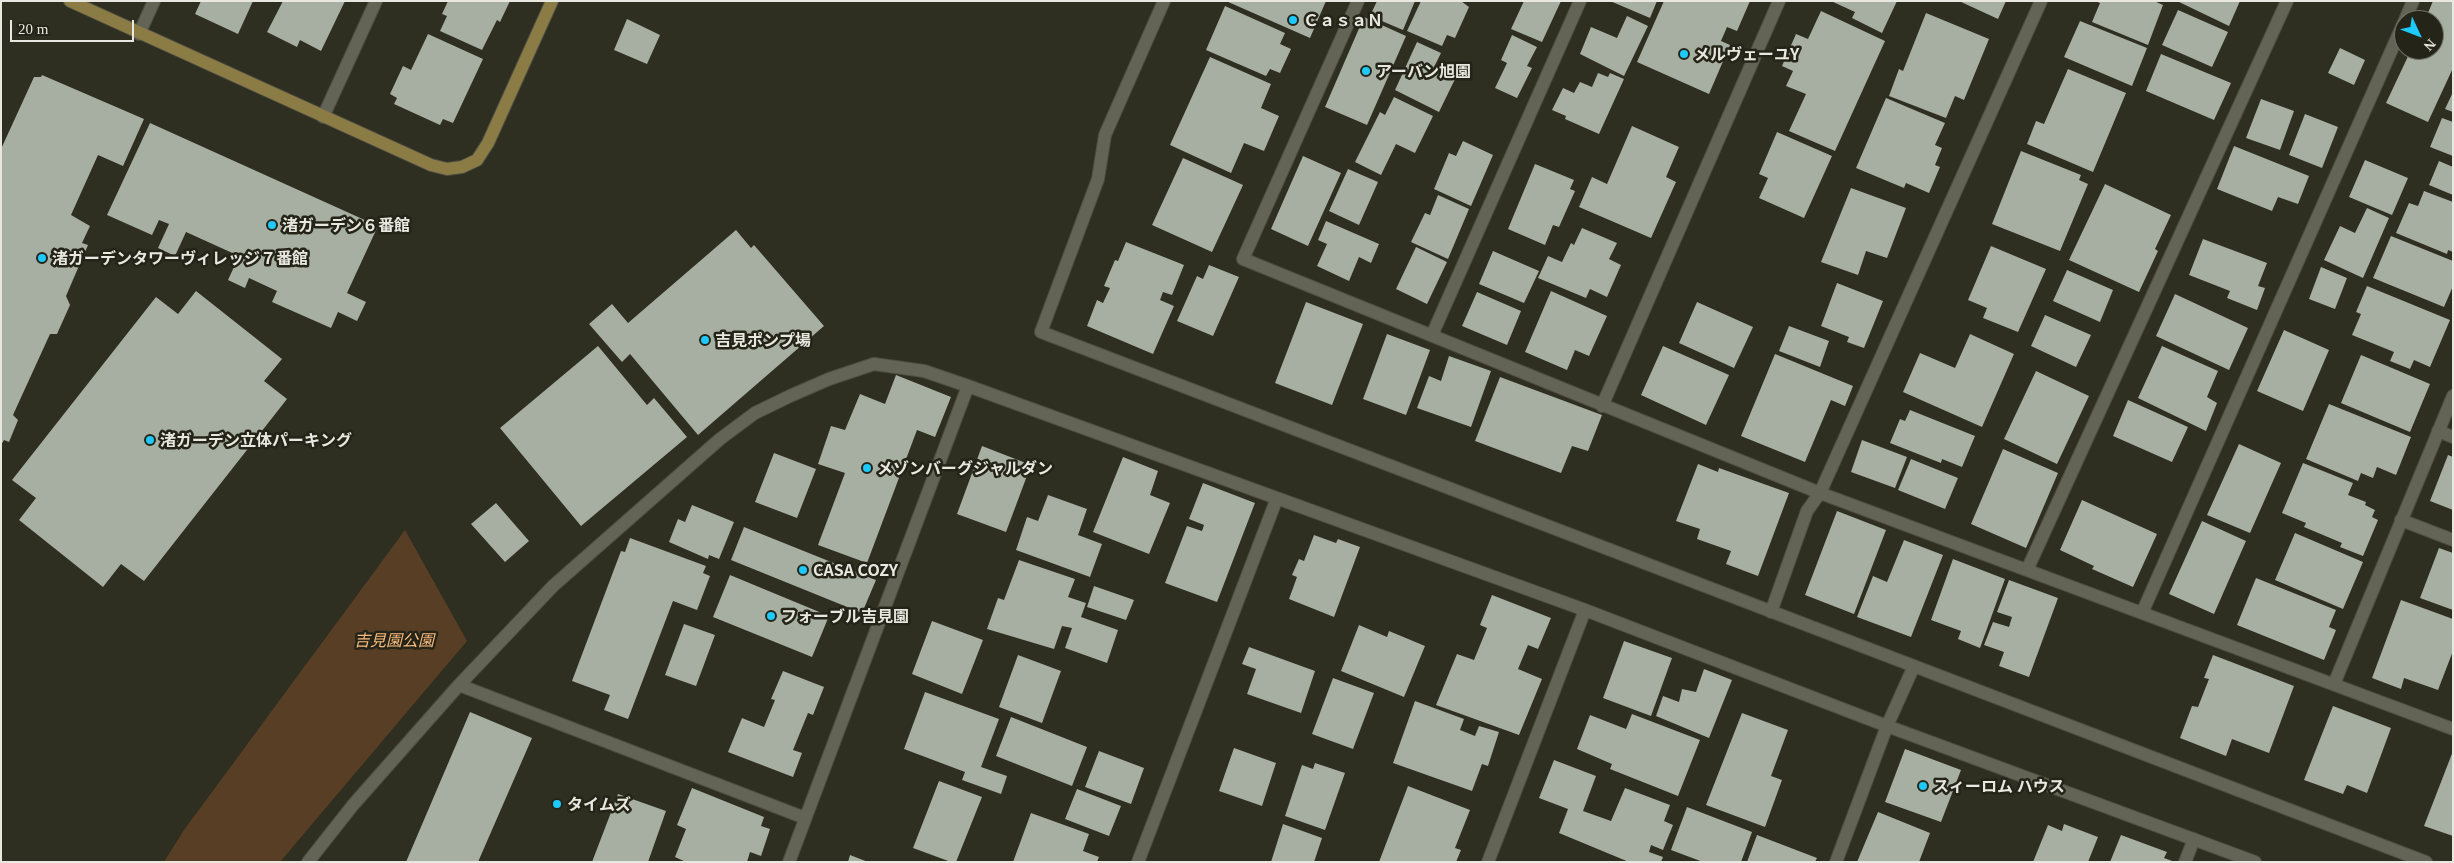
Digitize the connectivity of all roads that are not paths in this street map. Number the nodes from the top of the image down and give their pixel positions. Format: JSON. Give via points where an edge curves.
{"nodes":[{"id":1,"x":70,"y":1,"type":"edge"},
{"id":2,"x":154,"y":1,"type":"edge"},
{"id":3,"x":376,"y":1,"type":"edge"},
{"id":4,"x":552,"y":1,"type":"edge"},
{"id":5,"x":1164,"y":1,"type":"edge"},
{"id":6,"x":1358,"y":1,"type":"edge"},
{"id":7,"x":1580,"y":1,"type":"edge"},
{"id":8,"x":1779,"y":1,"type":"edge"},
{"id":9,"x":2041,"y":1,"type":"edge"},
{"id":10,"x":2288,"y":1,"type":"edge"},
{"id":11,"x":140,"y":34,"type":"junction"},
{"id":12,"x":2394,"y":44,"type":"edge"},
{"id":13,"x":323,"y":117,"type":"junction"},
{"id":14,"x":1432,"y":336,"type":"junction"},
{"id":15,"x":968,"y":386,"type":"junction"},
{"id":16,"x":2453,"y":396,"type":"edge"},
{"id":17,"x":1602,"y":406,"type":"junction"},
{"id":18,"x":2438,"y":431,"type":"junction"},
{"id":19,"x":2453,"y":437,"type":"edge"},
{"id":20,"x":1820,"y":493,"type":"junction"},
{"id":21,"x":1277,"y":498,"type":"junction"},
{"id":22,"x":2401,"y":520,"type":"junction"},
{"id":23,"x":2453,"y":540,"type":"edge"},
{"id":24,"x":2027,"y":570,"type":"junction"},
{"id":25,"x":1585,"y":610,"type":"junction"},
{"id":26,"x":1771,"y":612,"type":"junction"},
{"id":27,"x":2142,"y":613,"type":"junction"},
{"id":28,"x":1914,"y":666,"type":"junction"},
{"id":29,"x":2334,"y":684,"type":"junction"},
{"id":30,"x":459,"y":685,"type":"junction"},
{"id":31,"x":1887,"y":726,"type":"junction"},
{"id":32,"x":2453,"y":729,"type":"edge"},
{"id":33,"x":805,"y":818,"type":"junction"},
{"id":34,"x":2194,"y":839,"type":"junction"},
{"id":35,"x":308,"y":862,"type":"edge"},
{"id":36,"x":789,"y":862,"type":"edge"},
{"id":37,"x":1138,"y":862,"type":"edge"},
{"id":38,"x":1488,"y":862,"type":"edge"},
{"id":39,"x":1836,"y":862,"type":"edge"},
{"id":40,"x":2185,"y":862,"type":"edge"},
{"id":41,"x":2256,"y":862,"type":"edge"},
{"id":42,"x":2426,"y":862,"type":"edge"}],
"edges":[{"from":1,"to":11,"type":"street"},
{"from":2,"to":11,"type":"street"},
{"from":3,"to":13,"type":"street"},
{"from":4,"to":13,"type":"street","via":[[488,143],[477,160],[447,169],[431,165]]},
{"from":5,"to":26,"type":"street","via":[[1104,135],[1098,180],[1040,332]]},
{"from":6,"to":14,"type":"street","via":[[1243,259]]},
{"from":7,"to":14,"type":"street"},
{"from":8,"to":17,"type":"street"},
{"from":9,"to":20,"type":"street"},
{"from":10,"to":24,"type":"street"},
{"from":11,"to":13,"type":"street"},
{"from":12,"to":27,"type":"street"},
{"from":14,"to":17,"type":"street"},
{"from":15,"to":21,"type":"street"},
{"from":15,"to":30,"type":"street","via":[[924,371],[874,364],[829,379],[755,413],[720,438],[553,586]]},
{"from":15,"to":33,"type":"street"},
{"from":16,"to":18,"type":"street"},
{"from":17,"to":20,"type":"street"},
{"from":18,"to":19,"type":"street"},
{"from":18,"to":22,"type":"street"},
{"from":20,"to":24,"type":"street"},
{"from":20,"to":26,"type":"street","via":[[1807,512]]},
{"from":21,"to":25,"type":"street"},
{"from":21,"to":37,"type":"street"},
{"from":22,"to":23,"type":"street"},
{"from":22,"to":29,"type":"street"},
{"from":24,"to":27,"type":"street"},
{"from":25,"to":31,"type":"street"},
{"from":25,"to":38,"type":"street"},
{"from":26,"to":28,"type":"street"},
{"from":27,"to":29,"type":"street"},
{"from":28,"to":31,"type":"street"},
{"from":28,"to":42,"type":"street"},
{"from":29,"to":32,"type":"street"},
{"from":30,"to":33,"type":"street"},
{"from":30,"to":35,"type":"street","via":[[353,805]]},
{"from":31,"to":34,"type":"street"},
{"from":31,"to":39,"type":"street"},
{"from":33,"to":36,"type":"street"},
{"from":34,"to":40,"type":"street"},
{"from":34,"to":41,"type":"street"}]}
